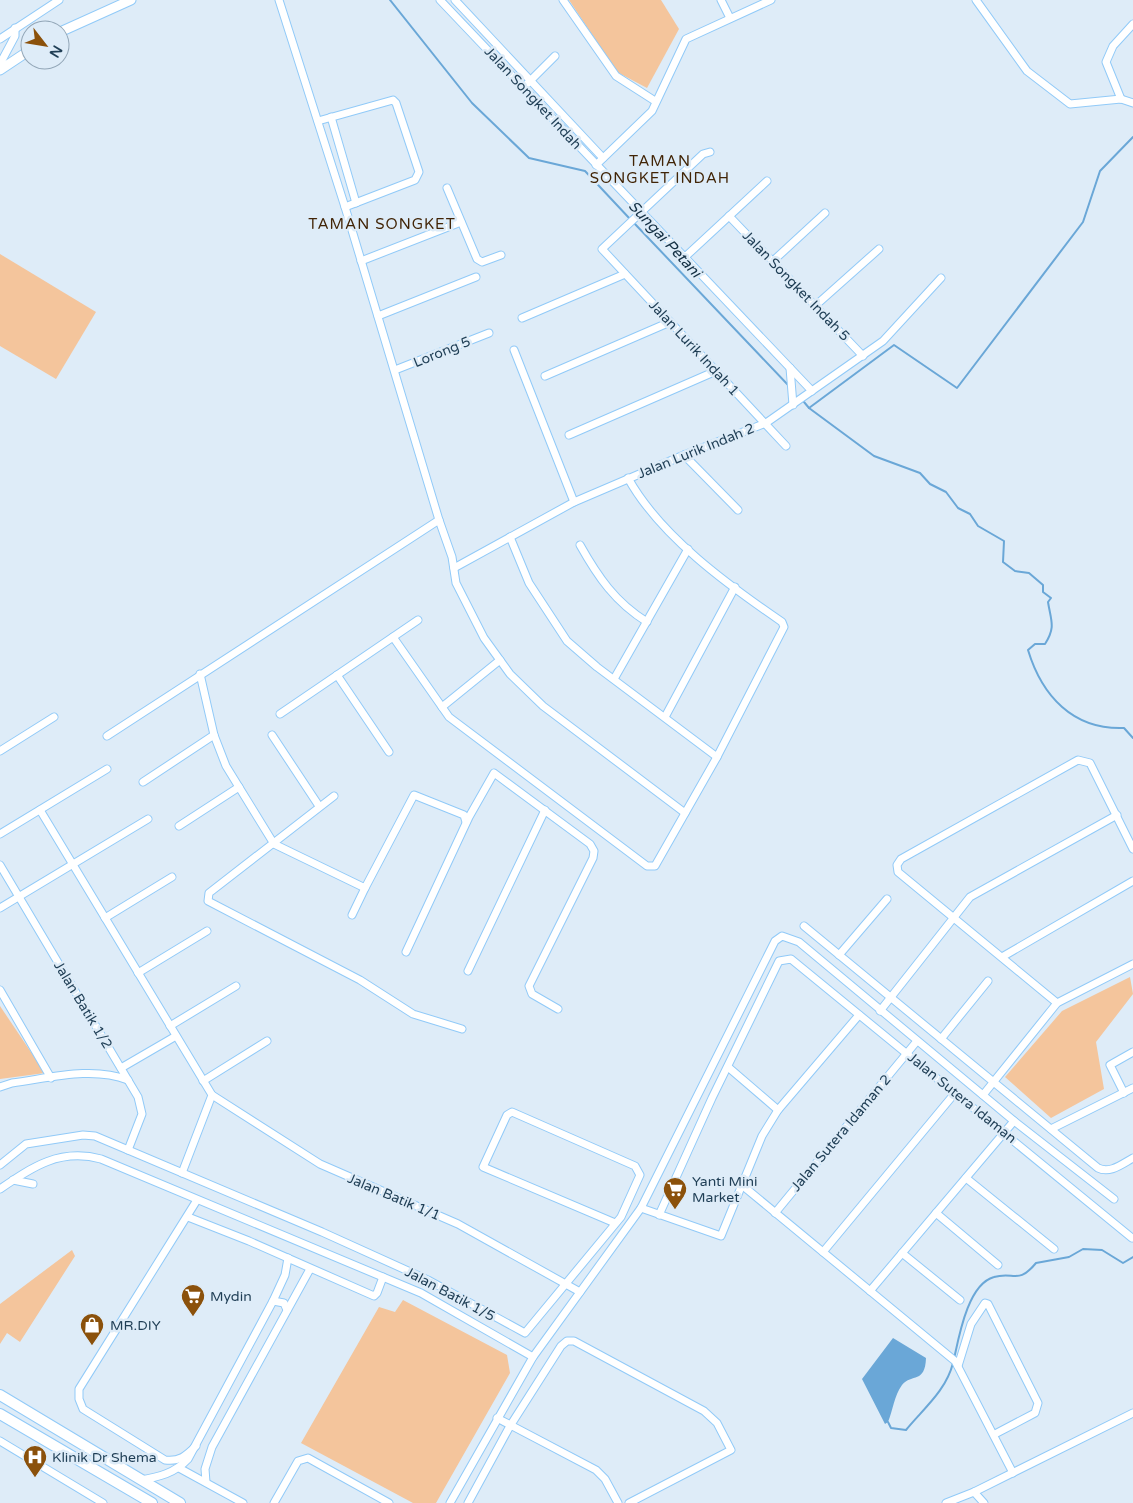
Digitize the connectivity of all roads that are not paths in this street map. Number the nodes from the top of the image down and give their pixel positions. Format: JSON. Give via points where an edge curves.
{"nodes":[{"id":1,"x":59,"y":0,"type":"edge"},
{"id":2,"x":131,"y":0,"type":"edge"},
{"id":3,"x":279,"y":0,"type":"edge"},
{"id":4,"x":440,"y":0,"type":"edge"},
{"id":5,"x":456,"y":0,"type":"edge"},
{"id":6,"x":562,"y":0,"type":"edge"},
{"id":7,"x":721,"y":0,"type":"edge"},
{"id":8,"x":771,"y":0,"type":"edge"},
{"id":9,"x":976,"y":0,"type":"edge"},
{"id":10,"x":448,"y":8,"type":"junction"},
{"id":11,"x":730,"y":18,"type":"junction"},
{"id":12,"x":1133,"y":24,"type":"edge"},
{"id":13,"x":70,"y":27,"type":"edge"},
{"id":14,"x":15,"y":28,"type":"junction"},
{"id":15,"x":0,"y":39,"type":"edge"},
{"id":16,"x":555,"y":56,"type":"dead end"},
{"id":17,"x":20,"y":57,"type":"edge"},
{"id":18,"x":0,"y":64,"type":"edge"},
{"id":19,"x":0,"y":70,"type":"edge"},
{"id":20,"x":530,"y":80,"type":"junction"},
{"id":21,"x":523,"y":88,"type":"junction"},
{"id":22,"x":1121,"y":99,"type":"junction"},
{"id":23,"x":655,"y":101,"type":"junction"},
{"id":24,"x":1133,"y":103,"type":"edge"},
{"id":25,"x":331,"y":117,"type":"junction"},
{"id":26,"x":318,"y":121,"type":"junction"},
{"id":27,"x":710,"y":152,"type":"dead end"},
{"id":28,"x":603,"y":158,"type":"junction"},
{"id":29,"x":596,"y":165,"type":"junction"},
{"id":30,"x":766,"y":181,"type":"dead end"},
{"id":31,"x":447,"y":188,"type":"dead end"},
{"id":32,"x":356,"y":203,"type":"junction"},
{"id":33,"x":345,"y":208,"type":"junction"},
{"id":34,"x":825,"y":213,"type":"dead end"},
{"id":35,"x":639,"y":215,"type":"junction"},
{"id":36,"x":729,"y":216,"type":"junction"},
{"id":37,"x":461,"y":222,"type":"junction"},
{"id":38,"x":879,"y":248,"type":"dead end"},
{"id":39,"x":501,"y":255,"type":"dead end"},
{"id":40,"x":685,"y":258,"type":"junction"},
{"id":41,"x":361,"y":261,"type":"junction"},
{"id":42,"x":773,"y":261,"type":"junction"},
{"id":43,"x":625,"y":274,"type":"junction"},
{"id":44,"x":476,"y":277,"type":"dead end"},
{"id":45,"x":941,"y":278,"type":"dead end"},
{"id":46,"x":816,"y":306,"type":"junction"},
{"id":47,"x":378,"y":316,"type":"junction"},
{"id":48,"x":522,"y":318,"type":"dead end"},
{"id":49,"x":670,"y":322,"type":"junction"},
{"id":50,"x":489,"y":333,"type":"dead end"},
{"id":51,"x":514,"y":350,"type":"dead end"},
{"id":52,"x":863,"y":356,"type":"junction"},
{"id":53,"x":790,"y":368,"type":"junction"},
{"id":54,"x":395,"y":370,"type":"junction"},
{"id":55,"x":716,"y":371,"type":"junction"},
{"id":56,"x":545,"y":376,"type":"dead end"},
{"id":57,"x":812,"y":391,"type":"junction"},
{"id":58,"x":793,"y":405,"type":"junction"},
{"id":59,"x":766,"y":423,"type":"junction"},
{"id":60,"x":569,"y":435,"type":"dead end"},
{"id":61,"x":786,"y":446,"type":"dead end"},
{"id":62,"x":684,"y":454,"type":"junction"},
{"id":63,"x":628,"y":478,"type":"junction"},
{"id":64,"x":574,"y":502,"type":"junction"},
{"id":65,"x":738,"y":510,"type":"dead end"},
{"id":66,"x":439,"y":520,"type":"junction"},
{"id":67,"x":510,"y":537,"type":"junction"},
{"id":68,"x":580,"y":545,"type":"dead end"},
{"id":69,"x":688,"y":548,"type":"junction"},
{"id":70,"x":454,"y":568,"type":"junction"},
{"id":71,"x":735,"y":588,"type":"junction"},
{"id":72,"x":418,"y":620,"type":"dead end"},
{"id":73,"x":647,"y":622,"type":"junction"},
{"id":74,"x":393,"y":637,"type":"junction"},
{"id":75,"x":500,"y":660,"type":"junction"},
{"id":76,"x":200,"y":674,"type":"junction"},
{"id":77,"x":337,"y":675,"type":"junction"},
{"id":78,"x":614,"y":679,"type":"junction"},
{"id":79,"x":442,"y":707,"type":"junction"},
{"id":80,"x":280,"y":714,"type":"dead end"},
{"id":81,"x":54,"y":717,"type":"dead end"},
{"id":82,"x":664,"y":718,"type":"junction"},
{"id":83,"x":214,"y":735,"type":"junction"},
{"id":84,"x":272,"y":735,"type":"dead end"},
{"id":85,"x":107,"y":736,"type":"dead end"},
{"id":86,"x":0,"y":751,"type":"edge"},
{"id":87,"x":389,"y":752,"type":"dead end"},
{"id":88,"x":716,"y":757,"type":"junction"},
{"id":89,"x":108,"y":769,"type":"dead end"},
{"id":90,"x":143,"y":782,"type":"dead end"},
{"id":91,"x":238,"y":787,"type":"junction"},
{"id":92,"x":334,"y":796,"type":"dead end"},
{"id":93,"x":319,"y":806,"type":"junction"},
{"id":94,"x":40,"y":810,"type":"junction"},
{"id":95,"x":545,"y":810,"type":"junction"},
{"id":96,"x":685,"y":813,"type":"junction"},
{"id":97,"x":1117,"y":815,"type":"junction"},
{"id":98,"x":148,"y":819,"type":"dead end"},
{"id":99,"x":466,"y":822,"type":"junction"},
{"id":100,"x":179,"y":826,"type":"dead end"},
{"id":101,"x":0,"y":834,"type":"edge"},
{"id":102,"x":274,"y":844,"type":"junction"},
{"id":103,"x":1133,"y":849,"type":"edge"},
{"id":104,"x":72,"y":864,"type":"junction"},
{"id":105,"x":0,"y":865,"type":"edge"},
{"id":106,"x":172,"y":877,"type":"dead end"},
{"id":107,"x":1133,"y":881,"type":"edge"},
{"id":108,"x":365,"y":888,"type":"junction"},
{"id":109,"x":18,"y":898,"type":"junction"},
{"id":110,"x":887,"y":899,"type":"dead end"},
{"id":111,"x":0,"y":908,"type":"edge"},
{"id":112,"x":352,"y":916,"type":"dead end"},
{"id":113,"x":953,"y":917,"type":"junction"},
{"id":114,"x":105,"y":918,"type":"junction"},
{"id":115,"x":804,"y":926,"type":"dead end"},
{"id":116,"x":207,"y":931,"type":"dead end"},
{"id":117,"x":406,"y":952,"type":"dead end"},
{"id":118,"x":839,"y":955,"type":"junction"},
{"id":119,"x":1002,"y":957,"type":"junction"},
{"id":120,"x":1133,"y":964,"type":"edge"},
{"id":121,"x":468,"y":971,"type":"dead end"},
{"id":122,"x":138,"y":973,"type":"junction"},
{"id":123,"x":988,"y":981,"type":"dead end"},
{"id":124,"x":236,"y":986,"type":"dead end"},
{"id":125,"x":0,"y":990,"type":"edge"},
{"id":126,"x":890,"y":997,"type":"junction"},
{"id":127,"x":1057,"y":1003,"type":"junction"},
{"id":128,"x":558,"y":1010,"type":"dead end"},
{"id":129,"x":880,"y":1011,"type":"junction"},
{"id":130,"x":859,"y":1015,"type":"junction"},
{"id":131,"x":170,"y":1026,"type":"junction"},
{"id":132,"x":462,"y":1029,"type":"dead end"},
{"id":133,"x":176,"y":1036,"type":"junction"},
{"id":134,"x":941,"y":1039,"type":"junction"},
{"id":135,"x":267,"y":1041,"type":"dead end"},
{"id":136,"x":917,"y":1041,"type":"junction"},
{"id":137,"x":1133,"y":1052,"type":"edge"},
{"id":138,"x":907,"y":1054,"type":"junction"},
{"id":139,"x":728,"y":1067,"type":"junction"},
{"id":140,"x":121,"y":1068,"type":"junction"},
{"id":141,"x":51,"y":1078,"type":"junction"},
{"id":142,"x":129,"y":1080,"type":"junction"},
{"id":143,"x":203,"y":1081,"type":"junction"},
{"id":144,"x":993,"y":1081,"type":"junction"},
{"id":145,"x":0,"y":1087,"type":"edge"},
{"id":146,"x":1133,"y":1088,"type":"edge"},
{"id":147,"x":1124,"y":1092,"type":"junction"},
{"id":148,"x":955,"y":1093,"type":"junction"},
{"id":149,"x":212,"y":1095,"type":"junction"},
{"id":150,"x":983,"y":1095,"type":"junction"},
{"id":151,"x":778,"y":1110,"type":"junction"},
{"id":152,"x":1014,"y":1121,"type":"junction"},
{"id":153,"x":1051,"y":1129,"type":"junction"},
{"id":154,"x":1004,"y":1133,"type":"junction"},
{"id":155,"x":128,"y":1150,"type":"junction"},
{"id":156,"x":1133,"y":1158,"type":"edge"},
{"id":157,"x":0,"y":1165,"type":"edge"},
{"id":158,"x":182,"y":1173,"type":"junction"},
{"id":159,"x":966,"y":1178,"type":"junction"},
{"id":160,"x":13,"y":1180,"type":"junction"},
{"id":161,"x":33,"y":1184,"type":"dead end"},
{"id":162,"x":743,"y":1186,"type":"junction"},
{"id":163,"x":0,"y":1189,"type":"edge"},
{"id":164,"x":1114,"y":1199,"type":"dead end"},
{"id":165,"x":197,"y":1200,"type":"junction"},
{"id":166,"x":641,"y":1208,"type":"junction"},
{"id":167,"x":775,"y":1213,"type":"junction"},
{"id":168,"x":936,"y":1213,"type":"junction"},
{"id":169,"x":660,"y":1215,"type":"junction"},
{"id":170,"x":188,"y":1217,"type":"junction"},
{"id":171,"x":615,"y":1224,"type":"junction"},
{"id":172,"x":1132,"y":1238,"type":"edge"},
{"id":173,"x":1054,"y":1249,"type":"dead end"},
{"id":174,"x":823,"y":1252,"type":"junction"},
{"id":175,"x":902,"y":1253,"type":"junction"},
{"id":176,"x":288,"y":1258,"type":"junction"},
{"id":177,"x":998,"y":1265,"type":"dead end"},
{"id":178,"x":310,"y":1269,"type":"junction"},
{"id":179,"x":383,"y":1277,"type":"junction"},
{"id":180,"x":565,"y":1284,"type":"junction"},
{"id":181,"x":870,"y":1291,"type":"junction"},
{"id":182,"x":580,"y":1292,"type":"junction"},
{"id":183,"x":960,"y":1300,"type":"dead end"},
{"id":184,"x":273,"y":1301,"type":"junction"},
{"id":185,"x":287,"y":1310,"type":"junction"},
{"id":186,"x":533,"y":1357,"type":"junction"},
{"id":187,"x":954,"y":1361,"type":"junction"},
{"id":188,"x":0,"y":1395,"type":"edge"},
{"id":189,"x":232,"y":1410,"type":"junction"},
{"id":190,"x":214,"y":1413,"type":"junction"},
{"id":191,"x":1133,"y":1413,"type":"edge"},
{"id":192,"x":0,"y":1414,"type":"edge"},
{"id":193,"x":497,"y":1418,"type":"junction"},
{"id":194,"x":510,"y":1426,"type":"junction"},
{"id":195,"x":995,"y":1434,"type":"junction"},
{"id":196,"x":0,"y":1441,"type":"edge"},
{"id":197,"x":196,"y":1446,"type":"junction"},
{"id":198,"x":179,"y":1468,"type":"junction"},
{"id":199,"x":1013,"y":1473,"type":"junction"},
{"id":200,"x":141,"y":1480,"type":"junction"},
{"id":201,"x":206,"y":1482,"type":"junction"},
{"id":202,"x":974,"y":1492,"type":"junction"},
{"id":203,"x":103,"y":1503,"type":"edge"},
{"id":204,"x":152,"y":1503,"type":"edge"},
{"id":205,"x":180,"y":1503,"type":"edge"},
{"id":206,"x":243,"y":1503,"type":"edge"},
{"id":207,"x":274,"y":1503,"type":"edge"},
{"id":208,"x":389,"y":1503,"type":"edge"},
{"id":209,"x":450,"y":1503,"type":"edge"},
{"id":210,"x":468,"y":1503,"type":"edge"},
{"id":211,"x":618,"y":1503,"type":"edge"},
{"id":212,"x":629,"y":1503,"type":"edge"},
{"id":213,"x":946,"y":1503,"type":"edge"},
{"id":214,"x":984,"y":1503,"type":"edge"}],
"edges":[{"from":1,"to":14,"type":"street"},
{"from":2,"to":13,"type":"main road"},
{"from":3,"to":26,"type":"street"},
{"from":4,"to":10,"type":"street","name":"Jalan Songket Indah"},
{"from":5,"to":10,"type":"street"},
{"from":5,"to":20,"type":"street"},
{"from":6,"to":23,"type":"street","via":[[616,76]]},
{"from":7,"to":11,"type":"street"},
{"from":8,"to":11,"type":"street"},
{"from":9,"to":22,"type":"street","via":[[1027,71],[1070,104]]},
{"from":10,"to":21,"type":"street","name":"Jalan Songket Indah"},
{"from":11,"to":23,"type":"street","via":[[686,40]]},
{"from":12,"to":22,"type":"street","via":[[1113,46],[1106,62]]},
{"from":14,"to":15,"type":"street"},
{"from":14,"to":18,"type":"street","via":[[15,36]]},
{"from":16,"to":20,"type":"street"},
{"from":17,"to":19,"type":"main road"},
{"from":20,"to":21,"type":"street"},
{"from":20,"to":28,"type":"street"},
{"from":21,"to":29,"type":"street","name":"Jalan Songket Indah"},
{"from":22,"to":24,"type":"street"},
{"from":23,"to":28,"type":"street","via":[[648,116]]},
{"from":25,"to":26,"type":"street"},
{"from":25,"to":32,"type":"street"},
{"from":25,"to":32,"type":"street","via":[[393,100],[416,164],[418,177],[415,180]]},
{"from":26,"to":33,"type":"street"},
{"from":27,"to":35,"type":"street","via":[[702,154]]},
{"from":28,"to":29,"type":"street"},
{"from":29,"to":35,"type":"street","name":"Jalan Songket Indah"},
{"from":30,"to":36,"type":"street"},
{"from":31,"to":37,"type":"street"},
{"from":32,"to":33,"type":"street"},
{"from":33,"to":41,"type":"street"},
{"from":34,"to":42,"type":"street"},
{"from":35,"to":40,"type":"street","name":"Jalan Songket Indah"},
{"from":35,"to":43,"type":"street","name":"Jalan Lurik Indah 1","via":[[602,250]]},
{"from":36,"to":40,"type":"street"},
{"from":36,"to":42,"type":"street","name":"Jalan Songket Indah 5"},
{"from":37,"to":39,"type":"street","via":[[479,261],[485,262]]},
{"from":37,"to":41,"type":"street"},
{"from":38,"to":46,"type":"street"},
{"from":40,"to":53,"type":"street","name":"Jalan Songket Indah"},
{"from":41,"to":47,"type":"street"},
{"from":42,"to":46,"type":"street","name":"Jalan Songket Indah 5"},
{"from":43,"to":48,"type":"street"},
{"from":43,"to":49,"type":"street","name":"Jalan Lurik Indah 1"},
{"from":44,"to":47,"type":"street"},
{"from":45,"to":52,"type":"street","name":"Jalan Lurik Indah 2","via":[[892,333]]},
{"from":46,"to":52,"type":"street","name":"Jalan Songket Indah 5"},
{"from":47,"to":54,"type":"street"},
{"from":49,"to":55,"type":"street","name":"Jalan Lurik Indah 1"},
{"from":49,"to":56,"type":"street"},
{"from":50,"to":54,"type":"street","name":"Lorong 5"},
{"from":51,"to":64,"type":"street"},
{"from":52,"to":57,"type":"street","name":"Jalan Lurik Indah 2"},
{"from":53,"to":57,"type":"street","name":"Jalan Songket Indah"},
{"from":53,"to":58,"type":"street"},
{"from":54,"to":66,"type":"street"},
{"from":55,"to":59,"type":"street","name":"Jalan Lurik Indah 1"},
{"from":55,"to":60,"type":"street"},
{"from":57,"to":58,"type":"street","name":"Jalan Lurik Indah 2"},
{"from":58,"to":59,"type":"street","name":"Jalan Lurik Indah 2"},
{"from":59,"to":61,"type":"street","name":"Jalan Lurik Indah 1"},
{"from":59,"to":62,"type":"street","name":"Jalan Lurik Indah 2"},
{"from":62,"to":63,"type":"street","name":"Jalan Lurik Indah 2"},
{"from":62,"to":65,"type":"street"},
{"from":63,"to":64,"type":"street","name":"Jalan Lurik Indah 2"},
{"from":63,"to":69,"type":"street","via":[[644,504]]},
{"from":64,"to":67,"type":"street","name":"Jalan Lurik Indah 2"},
{"from":66,"to":70,"type":"street"},
{"from":66,"to":76,"type":"street"},
{"from":67,"to":70,"type":"street","name":"Jalan Lurik Indah 2"},
{"from":67,"to":78,"type":"street","via":[[529,583],[566,641]]},
{"from":68,"to":73,"type":"street","via":[[612,595]]},
{"from":69,"to":71,"type":"street"},
{"from":69,"to":73,"type":"street"},
{"from":70,"to":75,"type":"street","via":[[460,591],[484,638]]},
{"from":71,"to":82,"type":"street"},
{"from":71,"to":88,"type":"street","via":[[782,622],[784,627]]},
{"from":72,"to":74,"type":"street"},
{"from":73,"to":78,"type":"street"},
{"from":74,"to":77,"type":"street"},
{"from":74,"to":79,"type":"street"},
{"from":75,"to":79,"type":"street"},
{"from":75,"to":96,"type":"street","via":[[543,706]]},
{"from":76,"to":83,"type":"street"},
{"from":76,"to":85,"type":"street"},
{"from":77,"to":80,"type":"street"},
{"from":77,"to":87,"type":"street"},
{"from":78,"to":82,"type":"street"},
{"from":79,"to":96,"type":"street","via":[[449,717],[647,866],[655,866]]},
{"from":81,"to":86,"type":"street"},
{"from":82,"to":88,"type":"street"},
{"from":83,"to":90,"type":"street"},
{"from":83,"to":91,"type":"street"},
{"from":84,"to":93,"type":"street"},
{"from":88,"to":96,"type":"street"},
{"from":89,"to":94,"type":"street"},
{"from":91,"to":100,"type":"street"},
{"from":91,"to":102,"type":"street"},
{"from":92,"to":93,"type":"street"},
{"from":93,"to":102,"type":"street"},
{"from":94,"to":101,"type":"street"},
{"from":94,"to":104,"type":"street"},
{"from":95,"to":99,"type":"street","via":[[494,773]]},
{"from":95,"to":121,"type":"street"},
{"from":95,"to":128,"type":"street","via":[[590,844],[594,851],[529,986],[532,994]]},
{"from":97,"to":103,"type":"street"},
{"from":97,"to":113,"type":"street","via":[[970,897]]},
{"from":97,"to":113,"type":"street","via":[[1090,763],[1078,760],[901,859],[897,865],[898,872]]},
{"from":98,"to":104,"type":"street"},
{"from":99,"to":108,"type":"street","via":[[464,815],[414,795]]},
{"from":99,"to":117,"type":"street"},
{"from":102,"to":108,"type":"street"},
{"from":102,"to":132,"type":"street","via":[[209,893],[208,901],[360,980],[413,1014]]},
{"from":104,"to":109,"type":"street"},
{"from":104,"to":114,"type":"street"},
{"from":105,"to":109,"type":"street","name":"Jalan Batik 1/2"},
{"from":106,"to":114,"type":"street"},
{"from":107,"to":119,"type":"street"},
{"from":108,"to":112,"type":"street"},
{"from":109,"to":111,"type":"street"},
{"from":109,"to":140,"type":"street","name":"Jalan Batik 1/2"},
{"from":110,"to":118,"type":"street"},
{"from":113,"to":119,"type":"street"},
{"from":113,"to":126,"type":"street"},
{"from":114,"to":122,"type":"street"},
{"from":115,"to":118,"type":"street"},
{"from":116,"to":122,"type":"street"},
{"from":118,"to":126,"type":"street"},
{"from":119,"to":127,"type":"street"},
{"from":120,"to":127,"type":"street"},
{"from":122,"to":131,"type":"street"},
{"from":123,"to":134,"type":"street"},
{"from":124,"to":131,"type":"street"},
{"from":125,"to":141,"type":"street"},
{"from":126,"to":129,"type":"street"},
{"from":126,"to":134,"type":"street"},
{"from":127,"to":144,"type":"street"},
{"from":129,"to":136,"type":"street"},
{"from":129,"to":166,"type":"street","via":[[799,942],[782,936],[776,941]]},
{"from":130,"to":138,"type":"street","name":"Jalan Sutera Idaman"},
{"from":130,"to":139,"type":"street","name":"Jalan Sutera Idaman","via":[[791,959],[779,961]]},
{"from":130,"to":151,"type":"street"},
{"from":131,"to":133,"type":"street"},
{"from":133,"to":140,"type":"street"},
{"from":133,"to":143,"type":"street"},
{"from":134,"to":144,"type":"street"},
{"from":135,"to":143,"type":"street"},
{"from":136,"to":138,"type":"street","name":"Jalan Sutera Idaman 2"},
{"from":136,"to":150,"type":"street"},
{"from":137,"to":147,"type":"street","via":[[1110,1065]]},
{"from":138,"to":148,"type":"street","name":"Jalan Sutera Idaman"},
{"from":138,"to":167,"type":"street","name":"Jalan Sutera Idaman 2"},
{"from":139,"to":151,"type":"street"},
{"from":139,"to":169,"type":"street"},
{"from":140,"to":142,"type":"street","name":"Jalan Batik 1/2"},
{"from":141,"to":142,"type":"street","via":[[104,1073]]},
{"from":141,"to":145,"type":"street"},
{"from":142,"to":155,"type":"street","name":"Jalan Batik 1/2","via":[[142,1114]]},
{"from":143,"to":149,"type":"street"},
{"from":144,"to":150,"type":"street"},
{"from":144,"to":153,"type":"street"},
{"from":146,"to":147,"type":"street"},
{"from":147,"to":153,"type":"street"},
{"from":148,"to":154,"type":"street","name":"Jalan Sutera Idaman"},
{"from":148,"to":174,"type":"street"},
{"from":149,"to":158,"type":"street"},
{"from":149,"to":180,"type":"street","name":"Jalan Batik 1/1","via":[[320,1164],[458,1224]]},
{"from":150,"to":152,"type":"street"},
{"from":151,"to":162,"type":"street","via":[[762,1136]]},
{"from":152,"to":154,"type":"street"},
{"from":152,"to":164,"type":"street"},
{"from":153,"to":156,"type":"street","via":[[1104,1171]]},
{"from":154,"to":159,"type":"street"},
{"from":154,"to":172,"type":"street","name":"Jalan Sutera Idaman"},
{"from":155,"to":157,"type":"street","name":"Jalan Batik 1/5","via":[[95,1136],[84,1135],[26,1144]]},
{"from":155,"to":158,"type":"street","name":"Jalan Batik 1/5"},
{"from":158,"to":180,"type":"street","name":"Jalan Batik 1/5","via":[[428,1280],[521,1332],[528,1331]]},
{"from":159,"to":168,"type":"street"},
{"from":159,"to":173,"type":"street"},
{"from":160,"to":161,"type":"street"},
{"from":160,"to":163,"type":"street"},
{"from":160,"to":165,"type":"street","via":[[46,1160],[88,1156]]},
{"from":162,"to":167,"type":"street"},
{"from":162,"to":169,"type":"street","via":[[721,1236]]},
{"from":165,"to":170,"type":"street"},
{"from":165,"to":179,"type":"street"},
{"from":166,"to":169,"type":"street"},
{"from":166,"to":182,"type":"street"},
{"from":167,"to":174,"type":"street"},
{"from":168,"to":175,"type":"street"},
{"from":168,"to":177,"type":"street"},
{"from":170,"to":176,"type":"street"},
{"from":170,"to":197,"type":"street","via":[[78,1394],[83,1409],[164,1460],[178,1460]]},
{"from":171,"to":171,"type":"street","name":"Jalan Batik 1/5","via":[[483,1167],[505,1117],[512,1112],[635,1166],[640,1175],[626,1210]]},
{"from":171,"to":180,"type":"street","name":"Jalan Batik 1/5"},
{"from":174,"to":181,"type":"street"},
{"from":175,"to":181,"type":"street"},
{"from":175,"to":183,"type":"street"},
{"from":176,"to":178,"type":"street"},
{"from":176,"to":184,"type":"street","via":[[285,1275]]},
{"from":178,"to":179,"type":"street","via":[[374,1296]]},
{"from":178,"to":185,"type":"street"},
{"from":179,"to":186,"type":"street","via":[[421,1293]]},
{"from":180,"to":182,"type":"street","name":"Jalan Batik 1/1"},
{"from":181,"to":187,"type":"street"},
{"from":182,"to":186,"type":"street"},
{"from":184,"to":185,"type":"street","via":[[284,1302]]},
{"from":184,"to":190,"type":"street"},
{"from":185,"to":189,"type":"street"},
{"from":186,"to":193,"type":"street"},
{"from":187,"to":195,"type":"street"},
{"from":187,"to":195,"type":"street","via":[[971,1324],[985,1303],[988,1304],[1038,1403],[1035,1412]]},
{"from":188,"to":200,"type":"highway"},
{"from":189,"to":190,"type":"street"},
{"from":189,"to":201,"type":"street","via":[[212,1446],[205,1469]]},
{"from":190,"to":197,"type":"street"},
{"from":191,"to":199,"type":"street"},
{"from":192,"to":204,"type":"highway"},
{"from":193,"to":194,"type":"street"},
{"from":193,"to":209,"type":"street"},
{"from":194,"to":210,"type":"street"},
{"from":194,"to":211,"type":"street","via":[[596,1470]]},
{"from":194,"to":212,"type":"street","via":[[560,1346],[567,1341],[574,1341],[712,1417],[731,1450]]},
{"from":195,"to":199,"type":"street"},
{"from":196,"to":203,"type":"street"},
{"from":197,"to":198,"type":"street"},
{"from":198,"to":200,"type":"street"},
{"from":198,"to":201,"type":"street"},
{"from":199,"to":202,"type":"street"},
{"from":200,"to":205,"type":"highway"},
{"from":201,"to":206,"type":"street"},
{"from":202,"to":213,"type":"street"},
{"from":202,"to":214,"type":"street"},
{"from":207,"to":208,"type":"street","via":[[298,1461],[308,1458]]}]}
